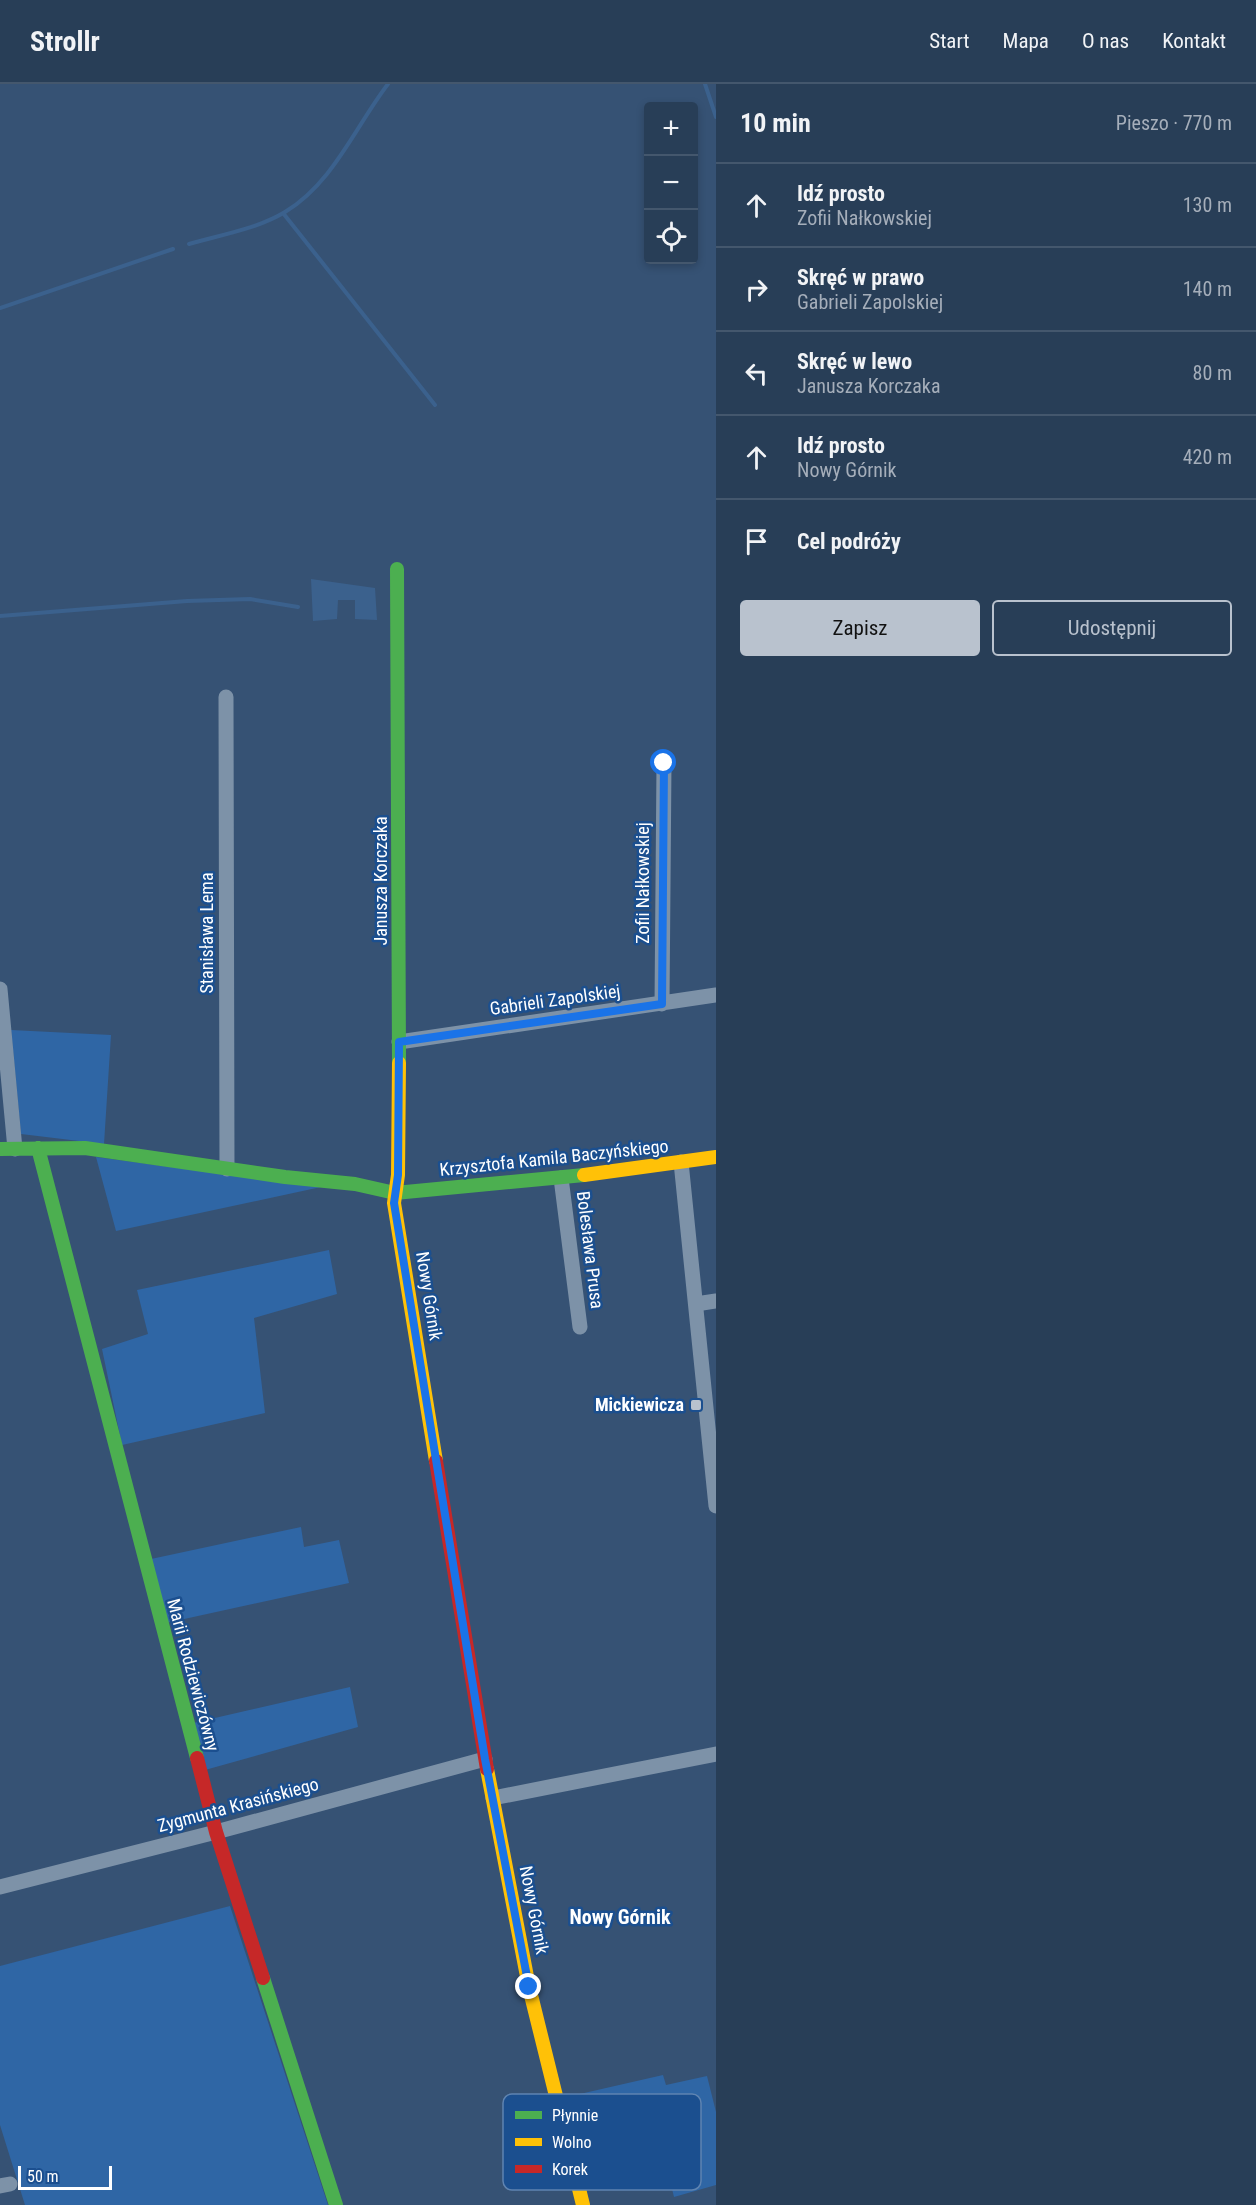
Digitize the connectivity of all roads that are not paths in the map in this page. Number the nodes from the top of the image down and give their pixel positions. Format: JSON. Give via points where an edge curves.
{"nodes":[{"id":1,"x":397,"y":569,"type":"dead end"},
{"id":2,"x":226,"y":696,"type":"dead end"},
{"id":3,"x":664,"y":763,"type":"dead end"},
{"id":4,"x":0,"y":989,"type":"edge"},
{"id":5,"x":716,"y":995,"type":"edge"},
{"id":6,"x":662,"y":1004,"type":"junction"},
{"id":7,"x":399,"y":1042,"type":"junction"},
{"id":8,"x":38,"y":1148,"type":"junction"},
{"id":9,"x":8,"y":1149,"type":"edge"},
{"id":10,"x":716,"y":1157,"type":"edge"},
{"id":11,"x":681,"y":1162,"type":"junction"},
{"id":12,"x":227,"y":1169,"type":"junction"},
{"id":13,"x":561,"y":1178,"type":"junction"},
{"id":14,"x":395,"y":1193,"type":"junction"},
{"id":15,"x":716,"y":1301,"type":"edge"},
{"id":16,"x":696,"y":1304,"type":"junction"},
{"id":17,"x":580,"y":1327,"type":"dead end"},
{"id":18,"x":712,"y":1435,"type":"edge"},
{"id":19,"x":716,"y":1506,"type":"edge"},
{"id":20,"x":716,"y":1754,"type":"edge"},
{"id":21,"x":485,"y":1759,"type":"junction"},
{"id":22,"x":493,"y":1798,"type":"junction"},
{"id":23,"x":216,"y":1832,"type":"junction"},
{"id":24,"x":0,"y":1887,"type":"edge"},
{"id":25,"x":556,"y":2094,"type":"edge"},
{"id":26,"x":580,"y":2190,"type":"edge"},
{"id":27,"x":336,"y":2205,"type":"edge"},
{"id":28,"x":584,"y":2205,"type":"edge"}],
"edges":[{"from":1,"to":7,"type":"street","name":"Janusza Korczaka"},
{"from":2,"to":12,"type":"street","name":"Stanisława Lema"},
{"from":3,"to":6,"type":"street","name":"Zofii Nałkowskiej"},
{"from":4,"to":9,"type":"street"},
{"from":5,"to":6,"type":"street","name":"Gabrieli Zapolskiej"},
{"from":6,"to":7,"type":"street","name":"Gabrieli Zapolskiej"},
{"from":7,"to":14,"type":"street","name":"Janusza Korczaka"},
{"from":8,"to":9,"type":"street"},
{"from":8,"to":12,"type":"street","via":[[85,1148]]},
{"from":8,"to":23,"type":"street","name":"Marii Rodziewiczówny"},
{"from":10,"to":11,"type":"street","name":"Krzysztofa Kamila Baczyńskiego"},
{"from":11,"to":13,"type":"street","name":"Krzysztofa Kamila Baczyńskiego"},
{"from":11,"to":16,"type":"street"},
{"from":12,"to":14,"type":"street","via":[[355,1184]]},
{"from":13,"to":14,"type":"street","name":"Krzysztofa Kamila Baczyńskiego"},
{"from":13,"to":17,"type":"street","name":"Bolesława Prusa"},
{"from":14,"to":21,"type":"street","name":"Nowy Górnik"},
{"from":15,"to":16,"type":"street"},
{"from":16,"to":18,"type":"street"},
{"from":18,"to":19,"type":"street"},
{"from":20,"to":22,"type":"street"},
{"from":21,"to":22,"type":"street","name":"Nowy Górnik"},
{"from":21,"to":23,"type":"street","name":"Zygmunta Krasińskiego"},
{"from":22,"to":25,"type":"street","name":"Nowy Górnik","via":[[529,1987]]},
{"from":23,"to":24,"type":"street","name":"Zygmunta Krasińskiego"},
{"from":23,"to":27,"type":"street","name":"Marii Rodziewiczówny"},
{"from":26,"to":28,"type":"street","name":"Nowy Górnik"}]}
